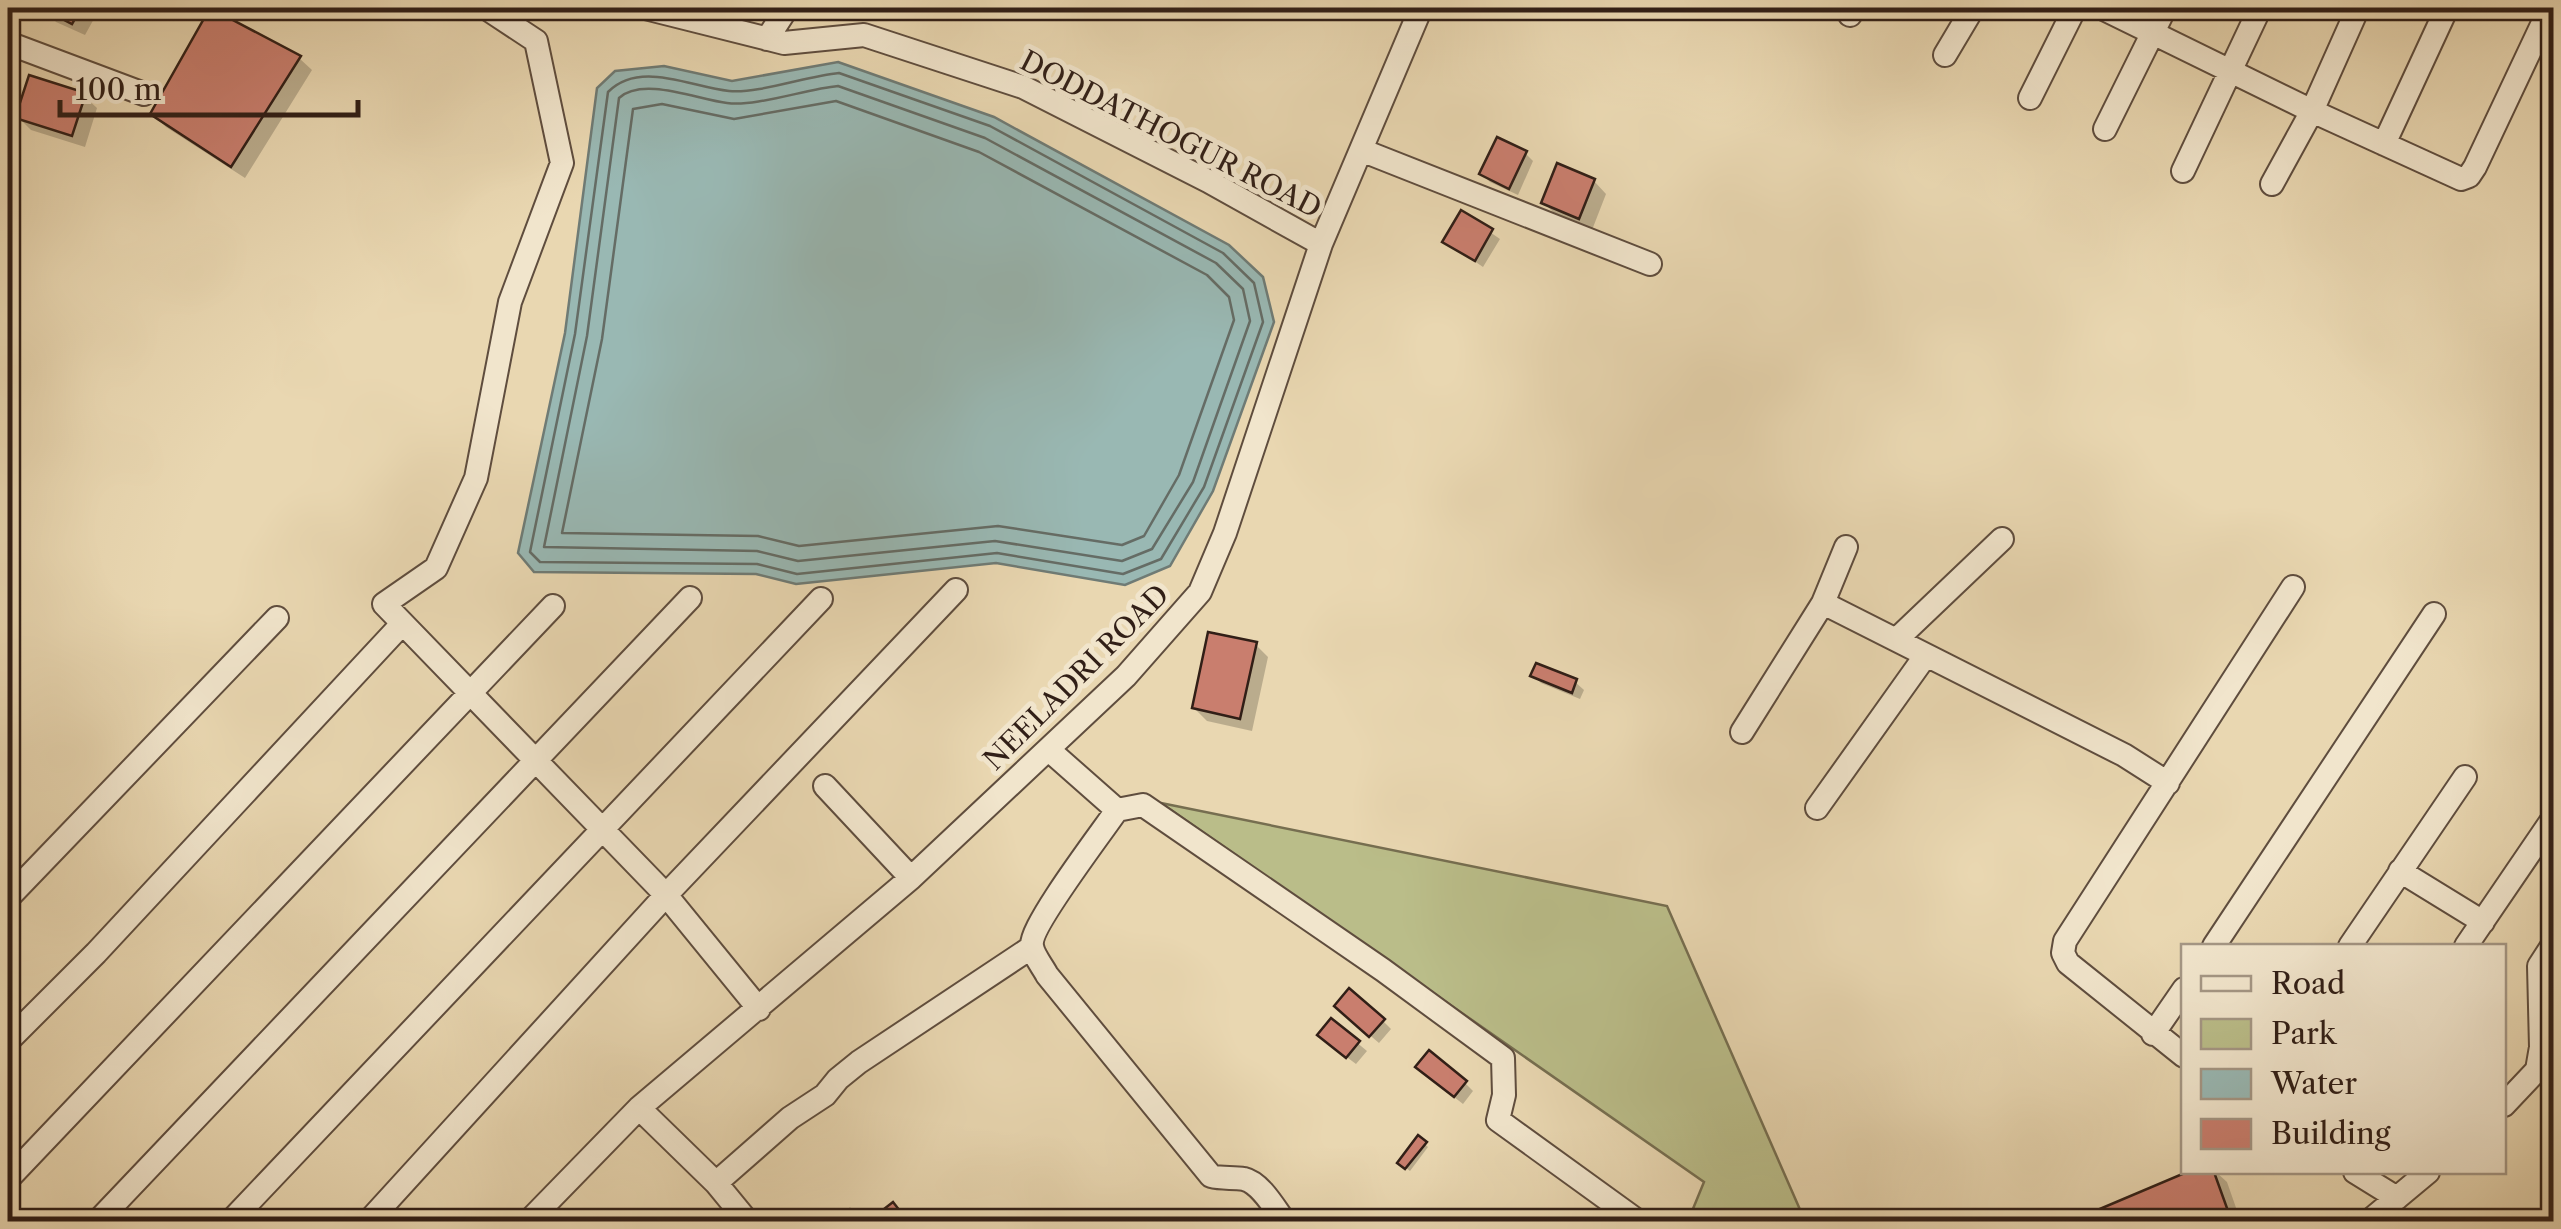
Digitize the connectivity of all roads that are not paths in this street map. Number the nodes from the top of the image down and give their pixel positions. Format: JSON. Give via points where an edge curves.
{"nodes":[{"id":1,"x":486,"y":8,"type":"edge"},
{"id":2,"x":645,"y":8,"type":"edge"},
{"id":3,"x":787,"y":8,"type":"edge"},
{"id":4,"x":1973,"y":8,"type":"edge"},
{"id":5,"x":2075,"y":8,"type":"edge"},
{"id":6,"x":2102,"y":8,"type":"edge"},
{"id":7,"x":2165,"y":8,"type":"edge"},
{"id":8,"x":2260,"y":8,"type":"edge"},
{"id":9,"x":2358,"y":8,"type":"edge"},
{"id":10,"x":2447,"y":8,"type":"edge"},
{"id":11,"x":2550,"y":8,"type":"edge"},
{"id":12,"x":1415,"y":10,"type":"edge"},
{"id":13,"x":2153,"y":32,"type":"junction"},
{"id":14,"x":767,"y":40,"type":"junction"},
{"id":15,"x":8,"y":43,"type":"edge"},
{"id":16,"x":1945,"y":55,"type":"dead end"},
{"id":17,"x":2231,"y":71,"type":"junction"},
{"id":18,"x":144,"y":94,"type":"dead end"},
{"id":19,"x":2030,"y":98,"type":"dead end"},
{"id":20,"x":2312,"y":110,"type":"junction"},
{"id":21,"x":2105,"y":129,"type":"dead end"},
{"id":22,"x":2384,"y":144,"type":"junction"},
{"id":23,"x":1361,"y":150,"type":"junction"},
{"id":24,"x":2183,"y":171,"type":"dead end"},
{"id":25,"x":2272,"y":184,"type":"dead end"},
{"id":26,"x":1321,"y":244,"type":"junction"},
{"id":27,"x":1650,"y":264,"type":"dead end"},
{"id":28,"x":2002,"y":540,"type":"dead end"},
{"id":29,"x":1846,"y":548,"type":"dead end"},
{"id":30,"x":2293,"y":586,"type":"dead end"},
{"id":31,"x":956,"y":590,"type":"dead end"},
{"id":32,"x":690,"y":598,"type":"dead end"},
{"id":33,"x":821,"y":599,"type":"dead end"},
{"id":34,"x":1822,"y":604,"type":"junction"},
{"id":35,"x":553,"y":606,"type":"dead end"},
{"id":36,"x":2434,"y":614,"type":"dead end"},
{"id":37,"x":277,"y":618,"type":"dead end"},
{"id":38,"x":402,"y":624,"type":"junction"},
{"id":39,"x":1896,"y":639,"type":"junction"},
{"id":40,"x":1926,"y":655,"type":"junction"},
{"id":41,"x":471,"y":695,"type":"junction"},
{"id":42,"x":1742,"y":732,"type":"dead end"},
{"id":43,"x":1050,"y":750,"type":"junction"},
{"id":44,"x":534,"y":760,"type":"junction"},
{"id":45,"x":2465,"y":777,"type":"dead end"},
{"id":46,"x":2168,"y":783,"type":"junction"},
{"id":47,"x":826,"y":786,"type":"dead end"},
{"id":48,"x":1818,"y":808,"type":"dead end"},
{"id":49,"x":1117,"y":810,"type":"junction"},
{"id":50,"x":2554,"y":817,"type":"edge"},
{"id":51,"x":600,"y":829,"type":"junction"},
{"id":52,"x":2400,"y":871,"type":"junction"},
{"id":53,"x":911,"y":878,"type":"junction"},
{"id":54,"x":666,"y":896,"type":"junction"},
{"id":55,"x":8,"y":898,"type":"edge"},
{"id":56,"x":2482,"y":922,"type":"junction"},
{"id":57,"x":2554,"y":943,"type":"edge"},
{"id":58,"x":2215,"y":944,"type":"edge"},
{"id":59,"x":2351,"y":944,"type":"edge"},
{"id":60,"x":2467,"y":944,"type":"edge"},
{"id":61,"x":1032,"y":947,"type":"junction"},
{"id":62,"x":2181,"y":993,"type":"edge"},
{"id":63,"x":759,"y":1009,"type":"junction"},
{"id":64,"x":2152,"y":1034,"type":"junction"},
{"id":65,"x":8,"y":1041,"type":"edge"},
{"id":66,"x":2181,"y":1054,"type":"edge"},
{"id":67,"x":2506,"y":1103,"type":"edge"},
{"id":68,"x":639,"y":1108,"type":"junction"},
{"id":69,"x":2357,"y":1174,"type":"edge"},
{"id":70,"x":2426,"y":1174,"type":"edge"},
{"id":71,"x":8,"y":1179,"type":"edge"},
{"id":72,"x":716,"y":1183,"type":"junction"},
{"id":73,"x":2397,"y":1198,"type":"junction"},
{"id":74,"x":97,"y":1222,"type":"edge"},
{"id":75,"x":230,"y":1222,"type":"edge"},
{"id":76,"x":368,"y":1222,"type":"edge"},
{"id":77,"x":528,"y":1222,"type":"edge"},
{"id":78,"x":748,"y":1222,"type":"edge"},
{"id":79,"x":1286,"y":1222,"type":"edge"},
{"id":80,"x":1639,"y":1222,"type":"edge"},
{"id":81,"x":2368,"y":1222,"type":"edge"}],
"edges":[{"from":1,"to":38,"type":"street","via":[[536,42],[562,163],[510,302],[476,478],[436,568],[384,604]]},
{"from":2,"to":14,"type":"street","name":"DODDATHOGUR ROAD"},
{"from":3,"to":14,"type":"street"},
{"from":4,"to":16,"type":"street"},
{"from":5,"to":19,"type":"street"},
{"from":6,"to":13,"type":"street"},
{"from":7,"to":13,"type":"street"},
{"from":8,"to":17,"type":"street"},
{"from":9,"to":20,"type":"street"},
{"from":10,"to":22,"type":"street"},
{"from":11,"to":22,"type":"street","via":[[2469,176],[2460,179]]},
{"from":12,"to":23,"type":"street","name":"NEELADRI ROAD"},
{"from":13,"to":17,"type":"street"},
{"from":13,"to":21,"type":"street"},
{"from":14,"to":26,"type":"street","name":"DODDATHOGUR ROAD","via":[[864,34],[1023,88]]},
{"from":15,"to":18,"type":"street"},
{"from":17,"to":20,"type":"street"},
{"from":17,"to":24,"type":"street"},
{"from":20,"to":22,"type":"street"},
{"from":20,"to":25,"type":"street"},
{"from":23,"to":26,"type":"street","name":"NEELADRI ROAD"},
{"from":23,"to":27,"type":"street"},
{"from":26,"to":43,"type":"street","name":"NEELADRI ROAD","via":[[1200,592]]},
{"from":28,"to":39,"type":"street"},
{"from":29,"to":34,"type":"street"},
{"from":30,"to":46,"type":"street"},
{"from":31,"to":54,"type":"street"},
{"from":32,"to":44,"type":"street"},
{"from":33,"to":51,"type":"street"},
{"from":34,"to":39,"type":"street"},
{"from":34,"to":42,"type":"street"},
{"from":35,"to":41,"type":"street"},
{"from":36,"to":58,"type":"street"},
{"from":37,"to":55,"type":"street"},
{"from":38,"to":41,"type":"street"},
{"from":38,"to":65,"type":"street"},
{"from":39,"to":40,"type":"street"},
{"from":40,"to":46,"type":"street"},
{"from":40,"to":48,"type":"street"},
{"from":41,"to":44,"type":"street"},
{"from":41,"to":71,"type":"street"},
{"from":43,"to":49,"type":"street"},
{"from":43,"to":53,"type":"street","name":"NEELADRI ROAD"},
{"from":44,"to":51,"type":"street"},
{"from":44,"to":74,"type":"street"},
{"from":45,"to":52,"type":"street"},
{"from":46,"to":64,"type":"street","via":[[2078,919],[2063,953]]},
{"from":47,"to":53,"type":"street"},
{"from":49,"to":61,"type":"street","via":[[1047,909]]},
{"from":49,"to":80,"type":"street","via":[[1143,806],[1503,1058],[1498,1120]]},
{"from":50,"to":56,"type":"street"},
{"from":51,"to":54,"type":"street"},
{"from":51,"to":75,"type":"street"},
{"from":52,"to":56,"type":"street"},
{"from":52,"to":59,"type":"street"},
{"from":53,"to":63,"type":"street","name":"NEELADRI ROAD"},
{"from":54,"to":63,"type":"street"},
{"from":54,"to":76,"type":"street"},
{"from":56,"to":60,"type":"street"},
{"from":57,"to":67,"type":"street","via":[[2540,966],[2537,1070]]},
{"from":61,"to":72,"type":"street","via":[[859,1062]]},
{"from":61,"to":79,"type":"street","via":[[1047,975],[1210,1176],[1254,1182]]},
{"from":62,"to":64,"type":"street"},
{"from":63,"to":68,"type":"street","name":"NEELADRI ROAD"},
{"from":64,"to":66,"type":"street"},
{"from":68,"to":72,"type":"street"},
{"from":68,"to":77,"type":"street","name":"NEELADRI ROAD"},
{"from":69,"to":73,"type":"street"},
{"from":70,"to":73,"type":"street"},
{"from":72,"to":78,"type":"street"},
{"from":73,"to":81,"type":"street"}]}
